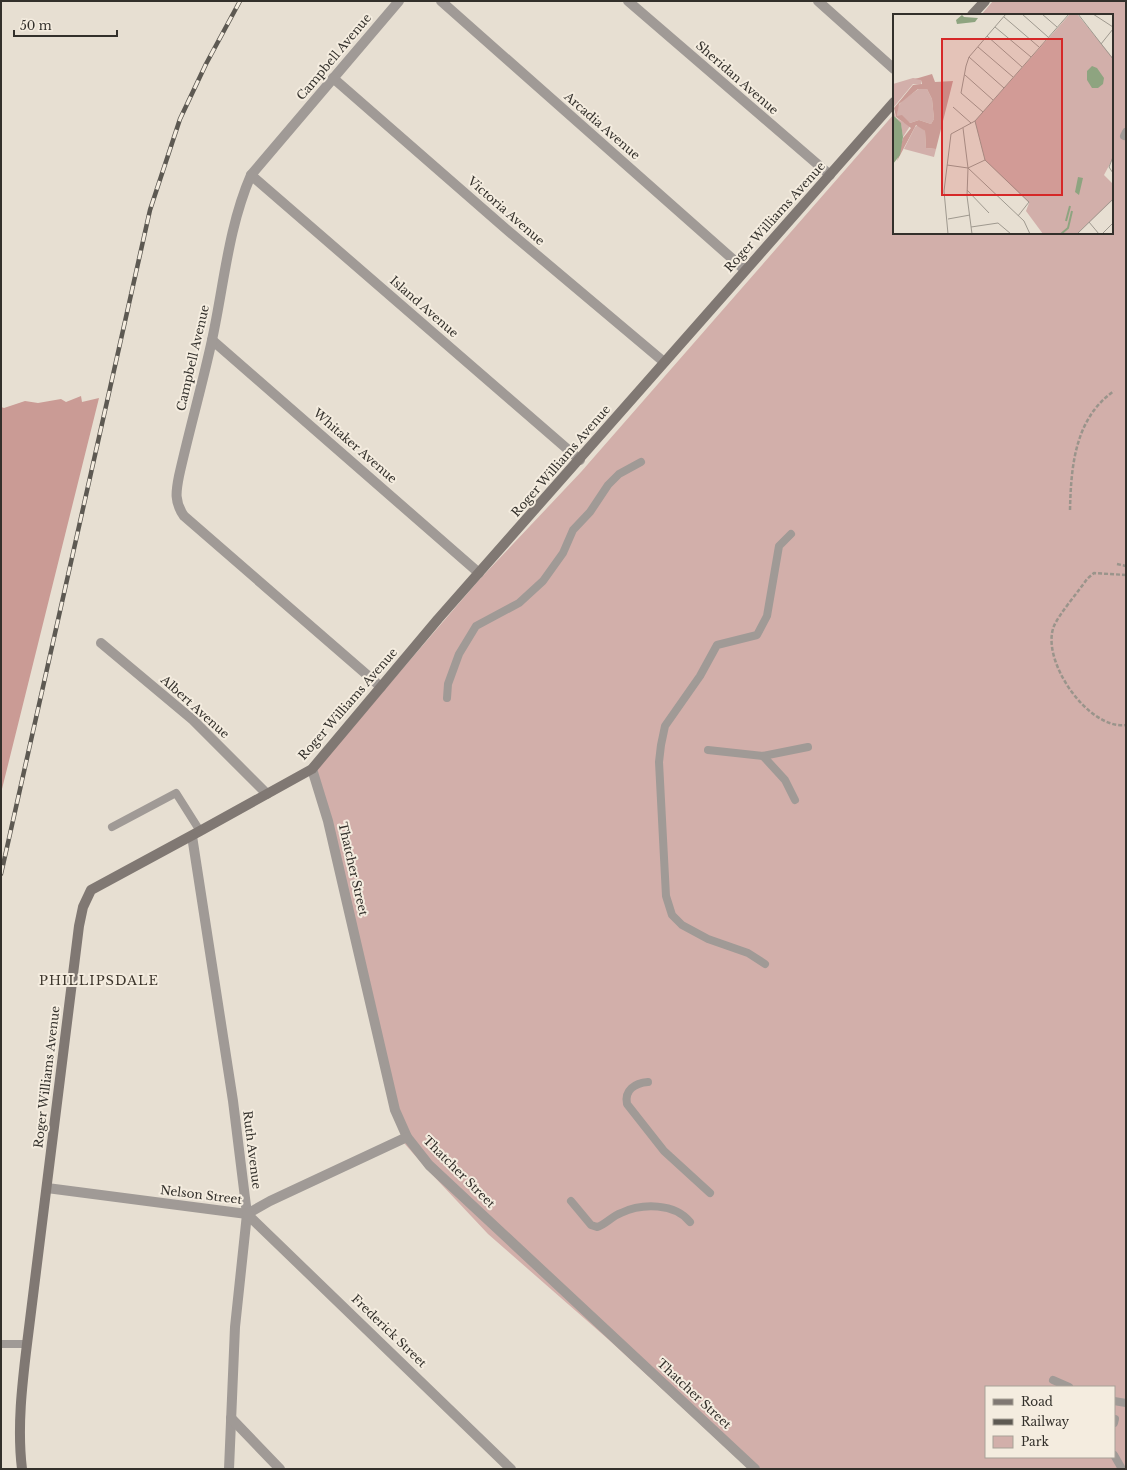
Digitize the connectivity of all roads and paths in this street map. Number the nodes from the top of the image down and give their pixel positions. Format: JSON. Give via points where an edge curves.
{"nodes":[{"id":1,"x":399,"y":1,"type":"edge"},
{"id":2,"x":441,"y":1,"type":"edge"},
{"id":3,"x":628,"y":1,"type":"edge"},
{"id":4,"x":818,"y":1,"type":"edge"},
{"id":5,"x":984,"y":1,"type":"edge"},
{"id":6,"x":973,"y":14,"type":"edge"},
{"id":7,"x":893,"y":68,"type":"edge"},
{"id":8,"x":333,"y":78,"type":"junction"},
{"id":9,"x":893,"y":103,"type":"edge"},
{"id":10,"x":251,"y":175,"type":"junction"},
{"id":11,"x":830,"y":175,"type":"junction"},
{"id":12,"x":745,"y":270,"type":"junction"},
{"id":13,"x":212,"y":340,"type":"junction"},
{"id":14,"x":664,"y":362,"type":"junction"},
{"id":15,"x":1114,"y":391,"type":"dead end"},
{"id":16,"x":580,"y":460,"type":"junction"},
{"id":17,"x":641,"y":462,"type":"dead end"},
{"id":18,"x":1070,"y":510,"type":"dead end"},
{"id":19,"x":791,"y":534,"type":"dead end"},
{"id":20,"x":1117,"y":564,"type":"dead end"},
{"id":21,"x":1126,"y":566,"type":"edge"},
{"id":22,"x":479,"y":573,"type":"junction"},
{"id":23,"x":1126,"y":575,"type":"edge"},
{"id":24,"x":101,"y":643,"type":"dead end"},
{"id":25,"x":380,"y":686,"type":"junction"},
{"id":26,"x":447,"y":698,"type":"dead end"},
{"id":27,"x":1126,"y":725,"type":"edge"},
{"id":28,"x":808,"y":747,"type":"dead end"},
{"id":29,"x":708,"y":750,"type":"dead end"},
{"id":30,"x":763,"y":756,"type":"junction"},
{"id":31,"x":312,"y":769,"type":"junction"},
{"id":32,"x":267,"y":794,"type":"junction"},
{"id":33,"x":795,"y":800,"type":"dead end"},
{"id":34,"x":112,"y":827,"type":"dead end"},
{"id":35,"x":196,"y":834,"type":"junction"},
{"id":36,"x":765,"y":964,"type":"dead end"},
{"id":37,"x":648,"y":1082,"type":"dead end"},
{"id":38,"x":407,"y":1137,"type":"junction"},
{"id":39,"x":47,"y":1188,"type":"junction"},
{"id":40,"x":710,"y":1193,"type":"dead end"},
{"id":41,"x":571,"y":1201,"type":"dead end"},
{"id":42,"x":247,"y":1214,"type":"junction"},
{"id":43,"x":690,"y":1222,"type":"dead end"},
{"id":44,"x":1,"y":1344,"type":"edge"},
{"id":45,"x":27,"y":1344,"type":"junction"},
{"id":46,"x":1053,"y":1380,"type":"dead end"},
{"id":47,"x":1067,"y":1386,"type":"edge"},
{"id":48,"x":1115,"y":1401,"type":"edge"},
{"id":49,"x":1126,"y":1403,"type":"edge"},
{"id":50,"x":231,"y":1418,"type":"junction"},
{"id":51,"x":1115,"y":1456,"type":"edge"},
{"id":52,"x":22,"y":1469,"type":"edge"},
{"id":53,"x":229,"y":1469,"type":"edge"},
{"id":54,"x":280,"y":1469,"type":"edge"},
{"id":55,"x":511,"y":1469,"type":"edge"},
{"id":56,"x":755,"y":1469,"type":"edge"},
{"id":57,"x":1122,"y":1469,"type":"edge"}],
"edges":[{"from":1,"to":8,"type":"street","name":"Campbell Avenue"},
{"from":2,"to":12,"type":"street","name":"Arcadia Avenue"},
{"from":3,"to":11,"type":"street","name":"Sheridan Avenue"},
{"from":4,"to":7,"type":"street"},
{"from":5,"to":6,"type":"main road"},
{"from":8,"to":10,"type":"street","name":"Campbell Avenue"},
{"from":8,"to":14,"type":"street","name":"Victoria Avenue"},
{"from":9,"to":11,"type":"main road","name":"Roger Williams Avenue"},
{"from":10,"to":13,"type":"street","name":"Campbell Avenue","via":[[243,194],[227,256]]},
{"from":10,"to":16,"type":"street","name":"Island Avenue"},
{"from":11,"to":12,"type":"main road","name":"Roger Williams Avenue"},
{"from":12,"to":14,"type":"main road","name":"Roger Williams Avenue"},
{"from":13,"to":22,"type":"street","name":"Whitaker Avenue"},
{"from":13,"to":25,"type":"street","name":"Campbell Avenue","via":[[178,476],[178,508],[184,516]]},
{"from":14,"to":16,"type":"main road","name":"Roger Williams Avenue"},
{"from":15,"to":18,"type":"path","via":[[1103,398],[1080,434],[1073,464]]},
{"from":16,"to":22,"type":"main road","name":"Roger Williams Avenue"},
{"from":17,"to":26,"type":"lane","via":[[619,474],[608,485],[590,512],[573,530],[563,553],[543,581],[519,603],[476,626],[459,654],[448,684]]},
{"from":19,"to":36,"type":"lane","via":[[778,546],[767,616],[757,635],[717,645],[700,676],[665,726],[659,762],[666,896],[672,914],[682,925],[708,939],[748,953]]},
{"from":20,"to":21,"type":"path"},
{"from":22,"to":25,"type":"main road","name":"Roger Williams Avenue"},
{"from":23,"to":27,"type":"path","via":[[1094,573],[1087,579],[1054,626],[1051,642],[1056,663],[1072,692],[1084,707],[1109,723]]},
{"from":24,"to":32,"type":"street","name":"Albert Avenue","via":[[193,720]]},
{"from":25,"to":31,"type":"main road","name":"Roger Williams Avenue"},
{"from":28,"to":30,"type":"lane"},
{"from":29,"to":30,"type":"lane"},
{"from":30,"to":33,"type":"lane","via":[[785,780]]},
{"from":31,"to":32,"type":"main road","name":"Roger Williams Avenue"},
{"from":31,"to":38,"type":"street","name":"Thatcher Street","via":[[328,821],[395,1110]]},
{"from":32,"to":35,"type":"main road","name":"Roger Williams Avenue"},
{"from":34,"to":35,"type":"lane","via":[[176,793]]},
{"from":35,"to":39,"type":"main road","name":"Roger Williams Avenue","via":[[99,884],[86,898],[79,926]]},
{"from":35,"to":42,"type":"street","name":"Ruth Avenue"},
{"from":37,"to":40,"type":"lane","via":[[629,1091],[626,1095],[627,1104],[664,1151]]},
{"from":38,"to":42,"type":"street","name":"Nelson Street"},
{"from":38,"to":56,"type":"street","name":"Thatcher Street","via":[[429,1165]]},
{"from":39,"to":42,"type":"street","name":"Nelson Street"},
{"from":39,"to":45,"type":"main road","name":"Roger Williams Avenue"},
{"from":41,"to":43,"type":"lane","via":[[591,1225],[597,1227],[621,1212],[644,1206],[656,1206],[679,1212]]},
{"from":42,"to":50,"type":"street","name":"Ruth Avenue","via":[[235,1327]]},
{"from":42,"to":55,"type":"street","name":"Frederick Street"},
{"from":44,"to":45,"type":"lane"},
{"from":45,"to":52,"type":"main road","name":"Roger Williams Avenue","via":[[21,1404]]},
{"from":46,"to":47,"type":"lane"},
{"from":48,"to":49,"type":"lane"},
{"from":50,"to":53,"type":"street","name":"Ruth Avenue"},
{"from":50,"to":54,"type":"street"},
{"from":51,"to":57,"type":"lane"}]}
